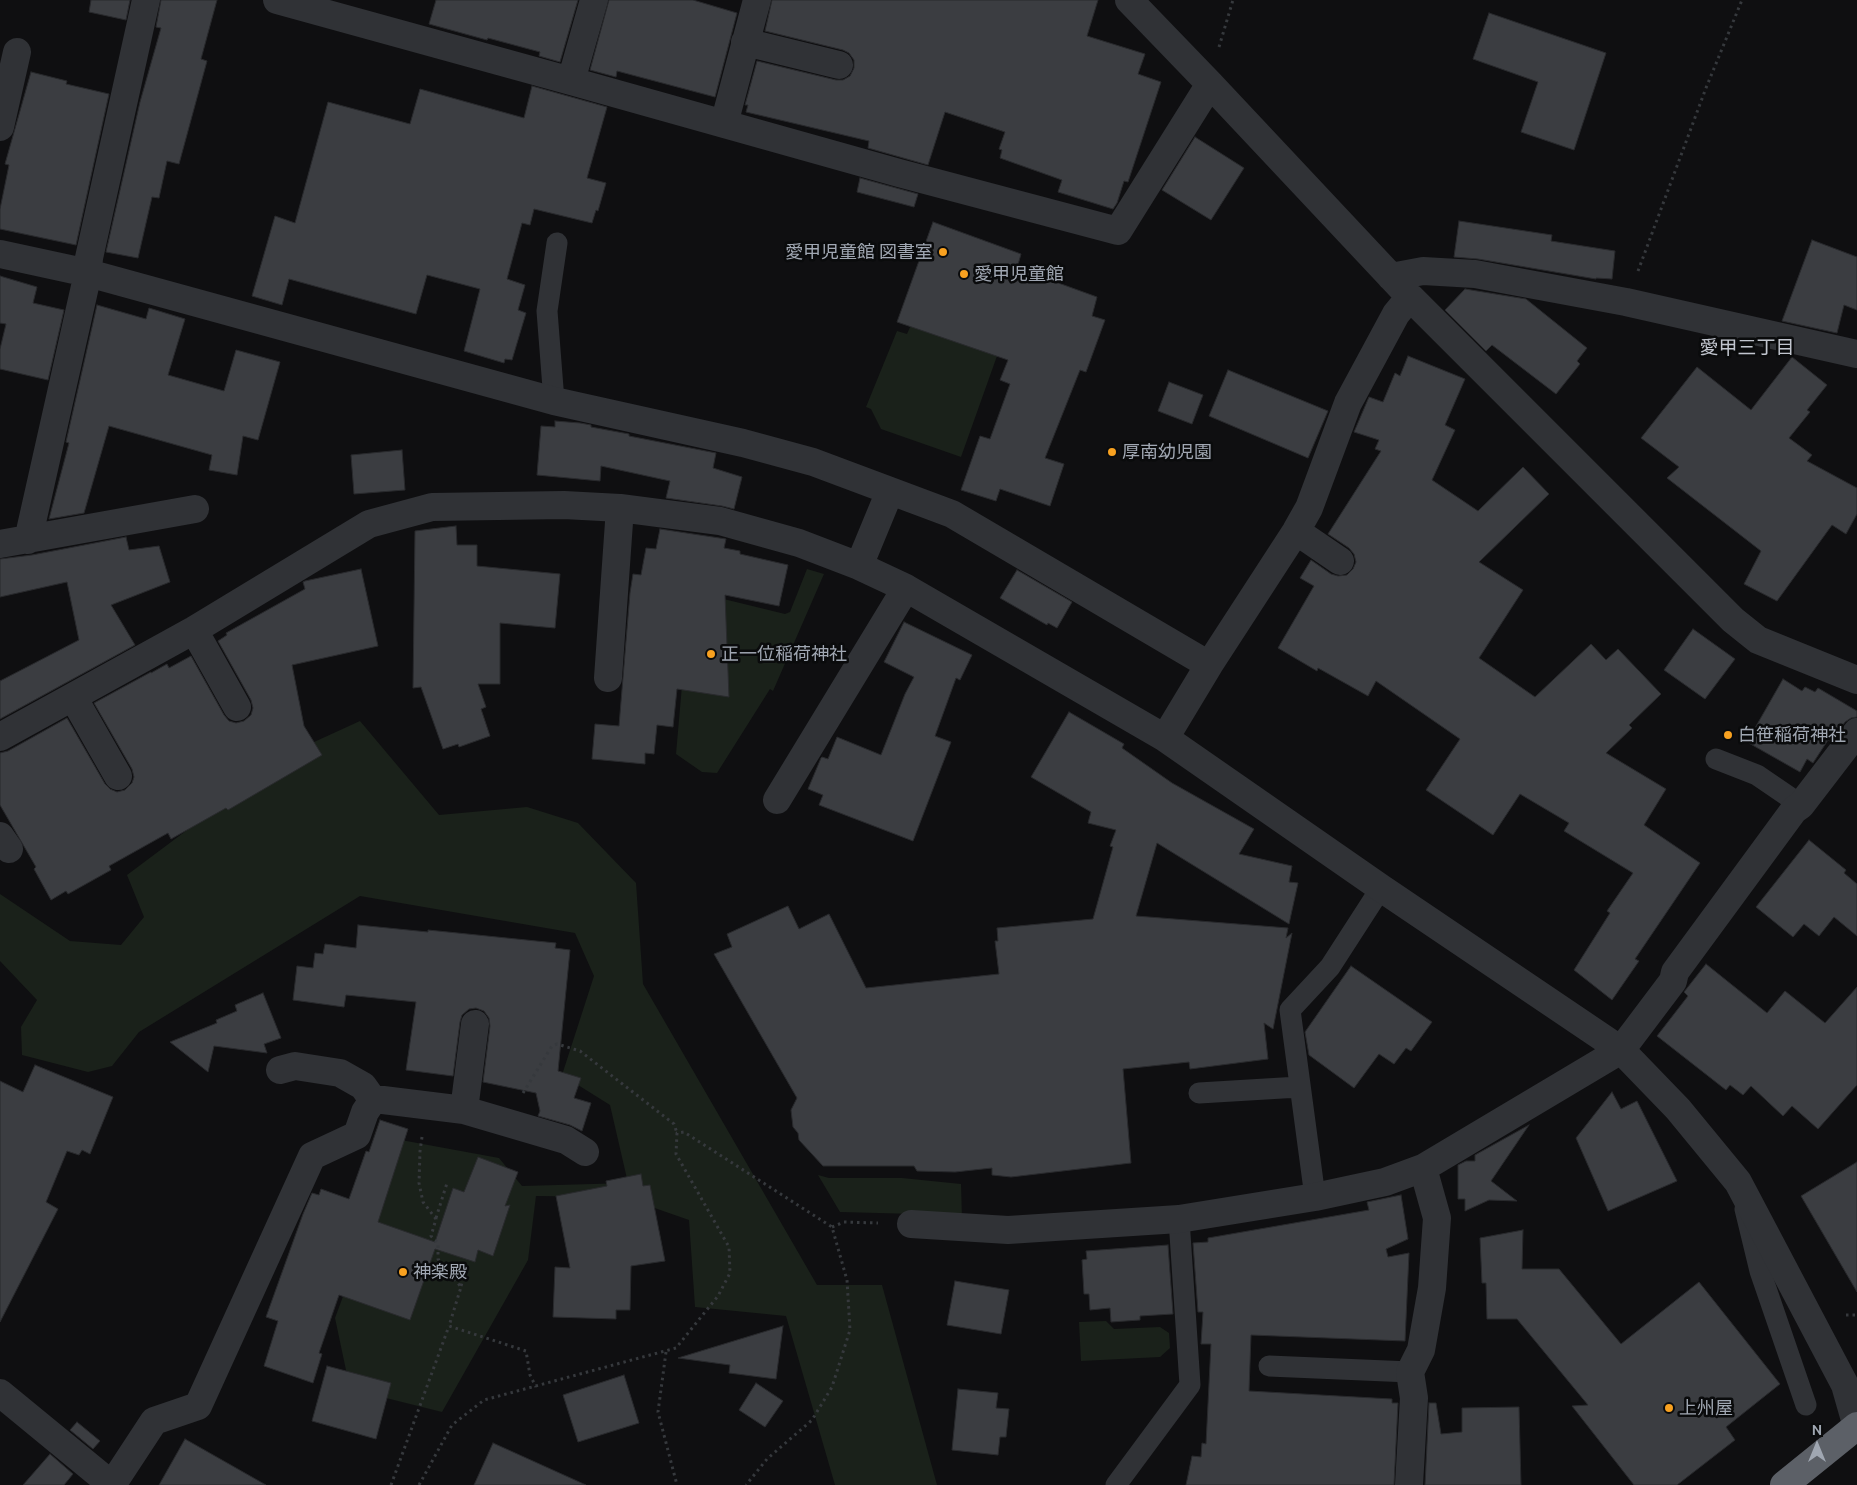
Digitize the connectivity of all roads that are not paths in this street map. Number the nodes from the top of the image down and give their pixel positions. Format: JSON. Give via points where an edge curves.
{"nodes":[{"id":1,"x":146,"y":0,"type":"edge"},
{"id":2,"x":277,"y":0,"type":"edge"},
{"id":3,"x":594,"y":0,"type":"edge"},
{"id":4,"x":756,"y":0,"type":"edge"},
{"id":5,"x":1129,"y":0,"type":"edge"},
{"id":6,"x":746,"y":42,"type":"junction"},
{"id":7,"x":17,"y":52,"type":"dead end"},
{"id":8,"x":839,"y":65,"type":"dead end"},
{"id":9,"x":572,"y":80,"type":"junction"},
{"id":10,"x":1210,"y":84,"type":"junction"},
{"id":11,"x":724,"y":124,"type":"junction"},
{"id":12,"x":0,"y":127,"type":"edge"},
{"id":13,"x":557,"y":243,"type":"dead end"},
{"id":14,"x":0,"y":254,"type":"edge"},
{"id":15,"x":88,"y":273,"type":"junction"},
{"id":16,"x":1391,"y":277,"type":"junction"},
{"id":17,"x":1410,"y":297,"type":"junction"},
{"id":18,"x":1857,"y":354,"type":"edge"},
{"id":19,"x":554,"y":401,"type":"junction"},
{"id":20,"x":890,"y":491,"type":"junction"},
{"id":21,"x":620,"y":508,"type":"junction"},
{"id":22,"x":195,"y":509,"type":"dead end"},
{"id":23,"x":1296,"y":530,"type":"junction"},
{"id":24,"x":28,"y":540,"type":"junction"},
{"id":25,"x":0,"y":544,"type":"edge"},
{"id":26,"x":1340,"y":561,"type":"dead end"},
{"id":27,"x":859,"y":566,"type":"junction"},
{"id":28,"x":906,"y":588,"type":"junction"},
{"id":29,"x":194,"y":630,"type":"junction"},
{"id":30,"x":1209,"y":665,"type":"junction"},
{"id":31,"x":608,"y":678,"type":"dead end"},
{"id":32,"x":1857,"y":680,"type":"edge"},
{"id":33,"x":73,"y":697,"type":"junction"},
{"id":34,"x":237,"y":707,"type":"dead end"},
{"id":35,"x":1857,"y":732,"type":"edge"},
{"id":36,"x":0,"y":737,"type":"edge"},
{"id":37,"x":1166,"y":738,"type":"junction"},
{"id":38,"x":1716,"y":759,"type":"dead end"},
{"id":39,"x":118,"y":776,"type":"dead end"},
{"id":40,"x":777,"y":800,"type":"dead end"},
{"id":41,"x":1801,"y":805,"type":"junction"},
{"id":42,"x":1381,"y":888,"type":"junction"},
{"id":43,"x":475,"y":1024,"type":"dead end"},
{"id":44,"x":1621,"y":1050,"type":"junction"},
{"id":45,"x":280,"y":1070,"type":"dead end"},
{"id":46,"x":1299,"y":1087,"type":"junction"},
{"id":47,"x":1199,"y":1093,"type":"dead end"},
{"id":48,"x":373,"y":1100,"type":"junction"},
{"id":49,"x":464,"y":1110,"type":"junction"},
{"id":50,"x":585,"y":1152,"type":"dead end"},
{"id":51,"x":1424,"y":1168,"type":"junction"},
{"id":52,"x":1738,"y":1182,"type":"junction"},
{"id":53,"x":1315,"y":1197,"type":"junction"},
{"id":54,"x":1179,"y":1219,"type":"junction"},
{"id":55,"x":910,"y":1224,"type":"road end"},
{"id":56,"x":1269,"y":1366,"type":"dead end"},
{"id":57,"x":1410,"y":1372,"type":"junction"},
{"id":58,"x":0,"y":1393,"type":"edge"},
{"id":59,"x":1806,"y":1405,"type":"dead end"},
{"id":60,"x":1857,"y":1426,"type":"edge"},
{"id":61,"x":112,"y":1485,"type":"edge"},
{"id":62,"x":1116,"y":1485,"type":"edge"},
{"id":63,"x":1409,"y":1485,"type":"edge"},
{"id":64,"x":1784,"y":1485,"type":"edge"}],
"edges":[{"from":1,"to":15,"type":"street"},
{"from":2,"to":9,"type":"street"},
{"from":3,"to":9,"type":"street"},
{"from":4,"to":6,"type":"street"},
{"from":5,"to":10,"type":"street"},
{"from":6,"to":8,"type":"street"},
{"from":6,"to":11,"type":"street"},
{"from":7,"to":12,"type":"street"},
{"from":9,"to":11,"type":"street"},
{"from":10,"to":11,"type":"street","via":[[1118,230],[899,174]]},
{"from":10,"to":16,"type":"street"},
{"from":13,"to":19,"type":"lane","via":[[547,311]]},
{"from":14,"to":15,"type":"street"},
{"from":15,"to":19,"type":"street"},
{"from":15,"to":24,"type":"street"},
{"from":16,"to":17,"type":"street"},
{"from":16,"to":18,"type":"street","via":[[1424,271],[1475,274],[1626,302]]},
{"from":17,"to":23,"type":"street","via":[[1396,314],[1348,403],[1309,508]]},
{"from":17,"to":32,"type":"street","via":[[1733,620],[1758,640]]},
{"from":19,"to":20,"type":"street","via":[[743,443],[804,460]]},
{"from":20,"to":27,"type":"street"},
{"from":20,"to":30,"type":"street","via":[[952,514]]},
{"from":21,"to":27,"type":"street","via":[[720,521],[799,543]]},
{"from":21,"to":29,"type":"street","via":[[564,505],[432,507],[369,524]]},
{"from":21,"to":31,"type":"street"},
{"from":22,"to":24,"type":"street"},
{"from":23,"to":26,"type":"street"},
{"from":23,"to":30,"type":"street"},
{"from":24,"to":25,"type":"street"},
{"from":27,"to":28,"type":"street"},
{"from":28,"to":37,"type":"street"},
{"from":28,"to":40,"type":"street"},
{"from":29,"to":33,"type":"street"},
{"from":29,"to":34,"type":"street"},
{"from":30,"to":37,"type":"street"},
{"from":33,"to":36,"type":"street"},
{"from":33,"to":39,"type":"street"},
{"from":35,"to":41,"type":"street"},
{"from":37,"to":42,"type":"street"},
{"from":38,"to":41,"type":"lane","via":[[1757,775]]},
{"from":41,"to":44,"type":"street","via":[[1794,810],[1674,972],[1672,980]]},
{"from":42,"to":44,"type":"street"},
{"from":42,"to":46,"type":"lane","via":[[1330,966],[1290,1010]]},
{"from":43,"to":49,"type":"street"},
{"from":44,"to":51,"type":"street"},
{"from":44,"to":52,"type":"street","via":[[1678,1109]]},
{"from":45,"to":48,"type":"street","via":[[295,1066],[340,1073],[363,1086]]},
{"from":46,"to":47,"type":"lane"},
{"from":46,"to":53,"type":"lane"},
{"from":48,"to":49,"type":"street"},
{"from":48,"to":61,"type":"street","via":[[357,1135],[312,1156],[198,1406],[154,1421]]},
{"from":49,"to":50,"type":"street","via":[[566,1140]]},
{"from":51,"to":53,"type":"street","via":[[1385,1182]]},
{"from":51,"to":57,"type":"street","via":[[1437,1218],[1432,1288],[1421,1350]]},
{"from":52,"to":59,"type":"lane","via":[[1760,1271]]},
{"from":52,"to":60,"type":"street","via":[[1846,1385]]},
{"from":53,"to":54,"type":"street"},
{"from":54,"to":55,"type":"street","via":[[1008,1230]]},
{"from":54,"to":62,"type":"lane","via":[[1190,1385]]},
{"from":56,"to":57,"type":"lane"},
{"from":57,"to":63,"type":"street","via":[[1414,1398]]},
{"from":58,"to":61,"type":"street"},
{"from":60,"to":64,"type":"highway"}]}
